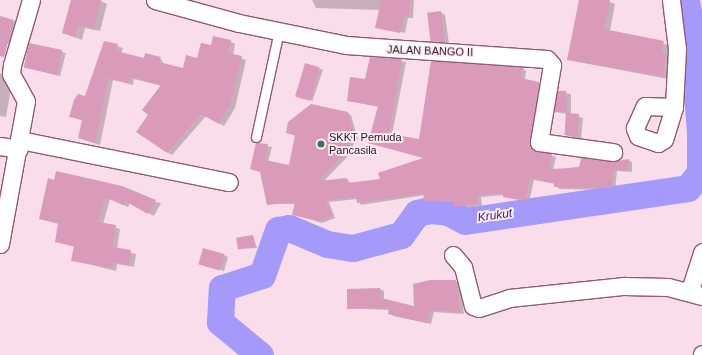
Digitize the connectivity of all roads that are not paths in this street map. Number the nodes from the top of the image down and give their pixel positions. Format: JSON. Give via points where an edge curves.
{"nodes":[{"id":1,"x":31,"y":0,"type":"edge"},
{"id":2,"x":156,"y":0,"type":"edge"},
{"id":3,"x":671,"y":0,"type":"edge"},
{"id":4,"x":279,"y":31,"type":"junction"},
{"id":5,"x":674,"y":107,"type":"dead end"},
{"id":6,"x":256,"y":137,"type":"dead end"},
{"id":7,"x":20,"y":145,"type":"junction"},
{"id":8,"x":0,"y":146,"type":"edge"},
{"id":9,"x":613,"y":152,"type":"dead end"},
{"id":10,"x":229,"y":182,"type":"dead end"},
{"id":11,"x":4,"y":206,"type":"edge"},
{"id":12,"x":0,"y":244,"type":"edge"},
{"id":13,"x":702,"y":252,"type":"edge"},
{"id":14,"x":453,"y":255,"type":"dead end"},
{"id":15,"x":696,"y":293,"type":"edge"}],
"edges":[{"from":1,"to":7,"type":"street","via":[[12,65],[12,74],[26,101]]},
{"from":2,"to":4,"type":"street","name":"JALAN BANGO II"},
{"from":3,"to":5,"type":"street","via":[[677,49]]},
{"from":4,"to":6,"type":"lane"},
{"from":4,"to":9,"type":"street","name":"JALAN BANGO II","via":[[373,49],[505,53],[547,58],[552,65],[539,142]]},
{"from":7,"to":8,"type":"street"},
{"from":7,"to":10,"type":"street"},
{"from":7,"to":11,"type":"street"},
{"from":11,"to":12,"type":"street"},
{"from":13,"to":15,"type":"street"},
{"from":14,"to":15,"type":"street","via":[[463,267],[472,306],[479,308],[509,298],[624,286]]}]}
